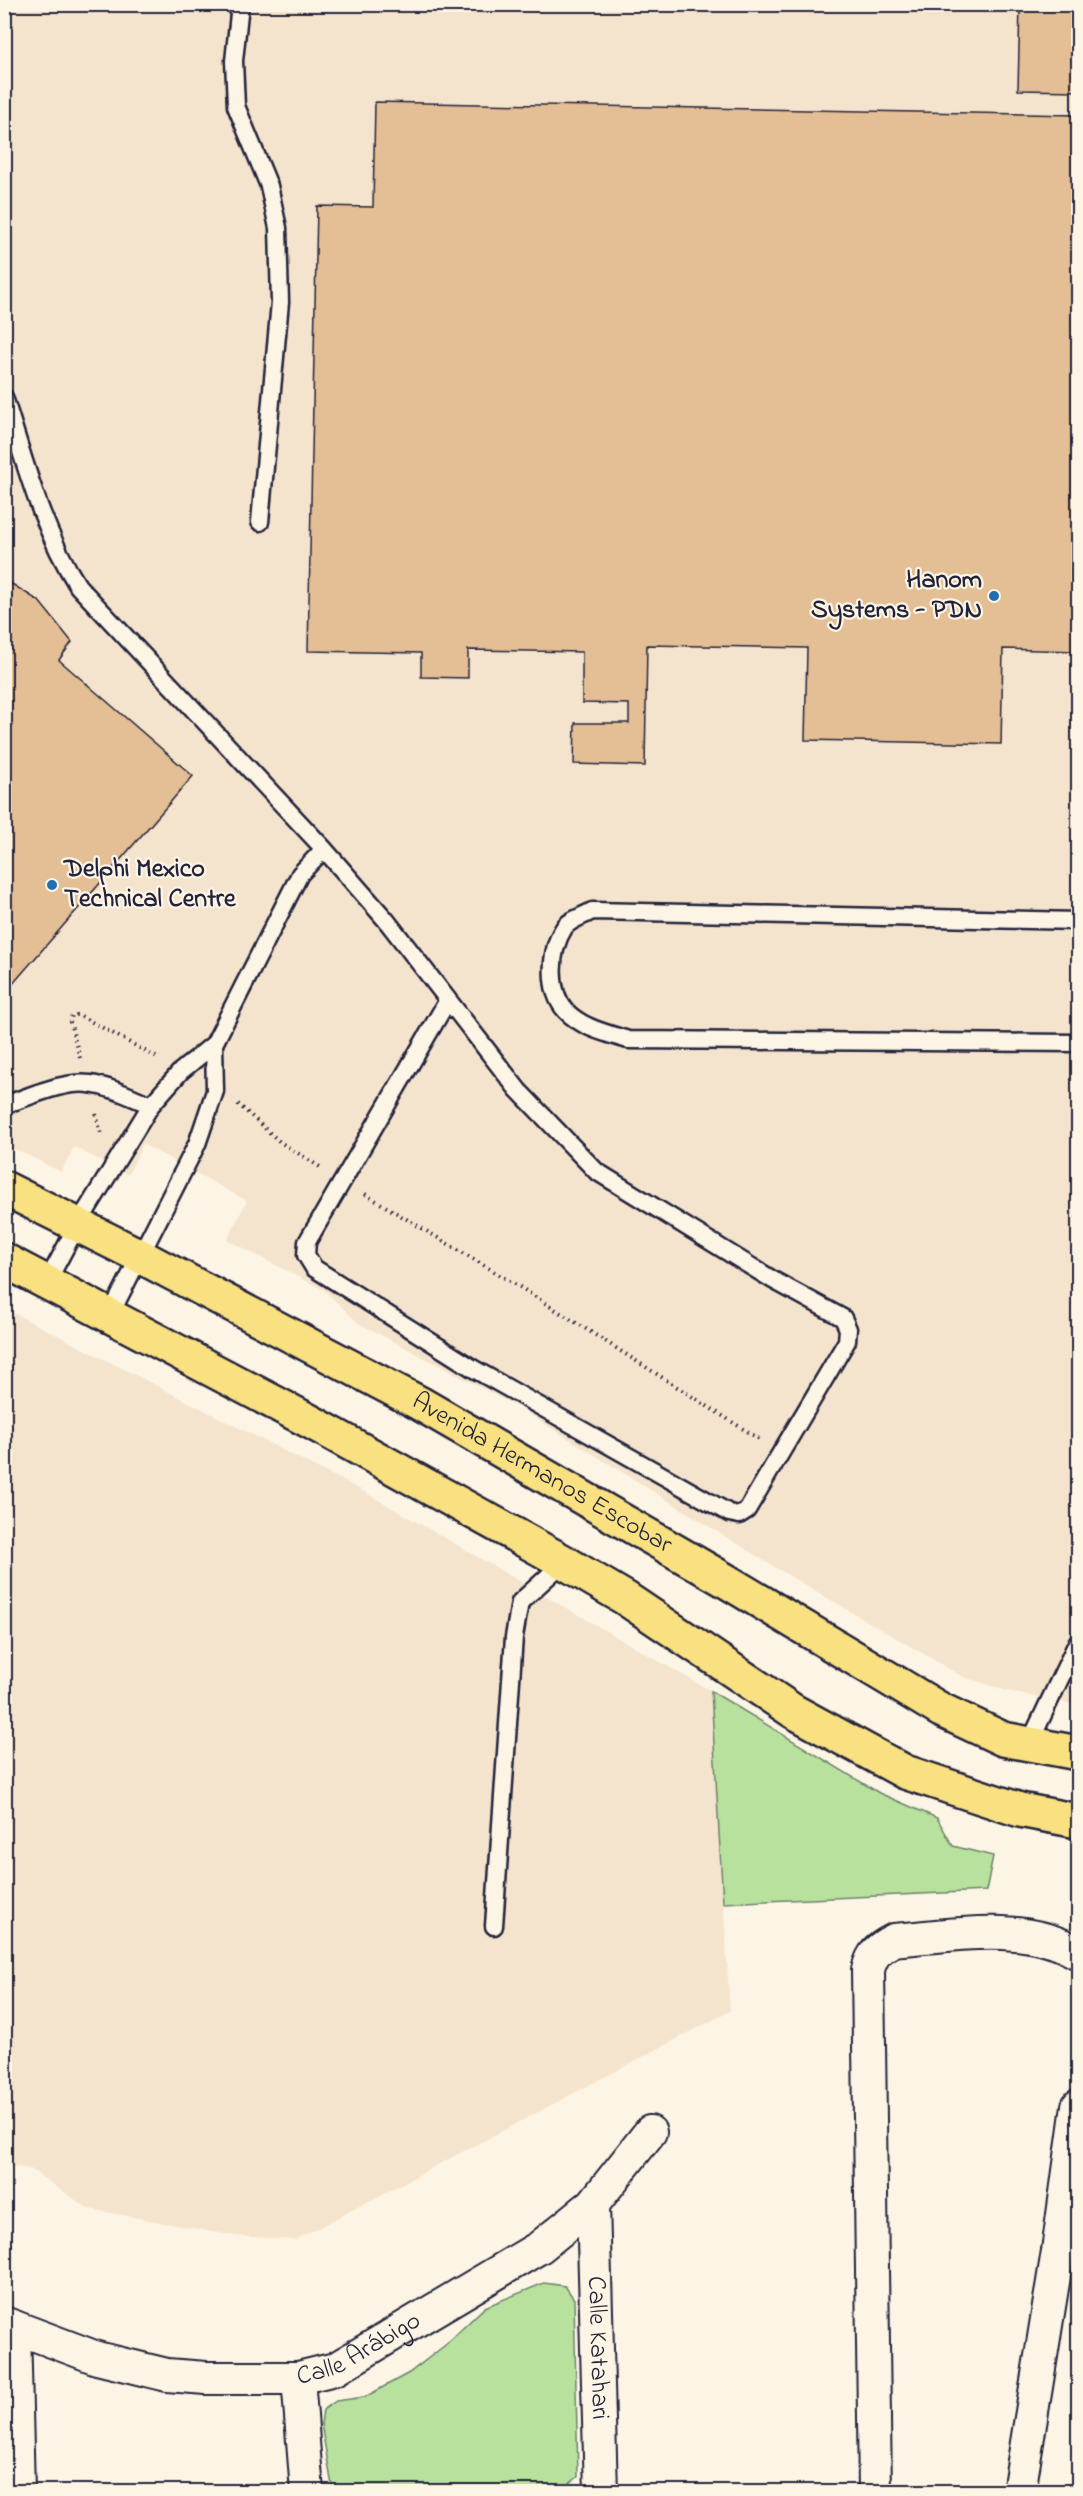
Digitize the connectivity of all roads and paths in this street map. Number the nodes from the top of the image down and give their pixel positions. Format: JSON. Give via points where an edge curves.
{"nodes":[{"id":1,"x":240,"y":4,"type":"edge"},
{"id":2,"x":4,"y":397,"type":"edge"},
{"id":3,"x":260,"y":522,"type":"dead end"},
{"id":4,"x":324,"y":849,"type":"junction"},
{"id":5,"x":1078,"y":921,"type":"edge"},
{"id":6,"x":448,"y":1000,"type":"junction"},
{"id":7,"x":72,"y":1015,"type":"dead end"},
{"id":8,"x":214,"y":1044,"type":"junction"},
{"id":9,"x":1078,"y":1044,"type":"edge"},
{"id":10,"x":181,"y":1071,"type":"junction"},
{"id":11,"x":215,"y":1091,"type":"junction"},
{"id":12,"x":4,"y":1105,"type":"edge"},
{"id":13,"x":152,"y":1105,"type":"junction"},
{"id":14,"x":343,"y":1181,"type":"junction"},
{"id":15,"x":4,"y":1188,"type":"edge"},
{"id":16,"x":78,"y":1224,"type":"junction"},
{"id":17,"x":140,"y":1256,"type":"junction"},
{"id":18,"x":4,"y":1260,"type":"edge"},
{"id":19,"x":47,"y":1282,"type":"junction"},
{"id":20,"x":110,"y":1315,"type":"junction"},
{"id":21,"x":781,"y":1453,"type":"junction"},
{"id":22,"x":564,"y":1562,"type":"junction"},
{"id":23,"x":1078,"y":1641,"type":"edge"},
{"id":24,"x":1029,"y":1744,"type":"junction"},
{"id":25,"x":1078,"y":1753,"type":"edge"},
{"id":26,"x":1078,"y":1821,"type":"edge"},
{"id":27,"x":494,"y":1926,"type":"dead end"},
{"id":28,"x":1078,"y":1953,"type":"edge"},
{"id":29,"x":1078,"y":2106,"type":"edge"},
{"id":30,"x":650,"y":2132,"type":"dead end"},
{"id":31,"x":593,"y":2204,"type":"junction"},
{"id":32,"x":9,"y":2325,"type":"edge"},
{"id":33,"x":298,"y":2378,"type":"junction"},
{"id":34,"x":18,"y":2492,"type":"edge"},
{"id":35,"x":307,"y":2492,"type":"edge"},
{"id":36,"x":601,"y":2492,"type":"edge"},
{"id":37,"x":875,"y":2492,"type":"edge"},
{"id":38,"x":1018,"y":2492,"type":"edge"}],
"edges":[{"from":1,"to":3,"type":"lane","via":[[234,61],[236,106],[269,186],[278,228],[280,302]]},
{"from":2,"to":4,"type":"lane","via":[[47,529],[78,586]]},
{"from":4,"to":6,"type":"lane"},
{"from":4,"to":8,"type":"lane","via":[[300,874]]},
{"from":5,"to":9,"type":"lane","via":[[592,911],[566,926],[554,951],[555,993],[566,1011],[590,1028],[628,1040]]},
{"from":6,"to":14,"type":"lane"},
{"from":6,"to":21,"type":"lane","via":[[518,1090],[596,1171],[843,1318],[848,1329],[847,1341]]},
{"from":7,"to":10,"type":"path","via":[[79,1015]]},
{"from":8,"to":10,"type":"lane"},
{"from":8,"to":11,"type":"lane"},
{"from":10,"to":13,"type":"lane"},
{"from":11,"to":14,"type":"path","via":[[244,1108],[280,1142]]},
{"from":11,"to":17,"type":"lane","via":[[196,1144]]},
{"from":12,"to":13,"type":"lane","via":[[56,1088],[88,1083]]},
{"from":13,"to":16,"type":"lane"},
{"from":14,"to":21,"type":"path","via":[[523,1289]]},
{"from":14,"to":21,"type":"lane","via":[[307,1242],[306,1255],[314,1269],[474,1369],[729,1513],[739,1515],[747,1510]]},
{"from":15,"to":16,"type":"main road","name":"Avenida Hermanos Escobar"},
{"from":16,"to":17,"type":"main road","name":"Avenida Hermanos Escobar"},
{"from":16,"to":19,"type":"lane"},
{"from":17,"to":20,"type":"lane"},
{"from":17,"to":24,"type":"main road","name":"Avenida Hermanos Escobar","via":[[419,1403],[941,1710],[1003,1739]]},
{"from":18,"to":19,"type":"main road"},
{"from":19,"to":20,"type":"main road"},
{"from":20,"to":22,"type":"main road"},
{"from":22,"to":26,"type":"main road","via":[[625,1598],[793,1711],[905,1772],[1020,1810]]},
{"from":22,"to":27,"type":"lane","via":[[520,1602],[514,1636]]},
{"from":23,"to":24,"type":"lane"},
{"from":24,"to":25,"type":"main road","name":"Avenida Hermanos Escobar"},
{"from":28,"to":37,"type":"street","via":[[1047,1938],[1007,1933],[894,1940],[878,1948],[871,1959],[868,1970]]},
{"from":29,"to":38,"type":"street"},
{"from":30,"to":31,"type":"street","name":"Calle Arábigo"},
{"from":31,"to":33,"type":"street","name":"Calle Arábigo","via":[[540,2247],[335,2369]]},
{"from":31,"to":36,"type":"street","name":"Calle Katahari"},
{"from":32,"to":33,"type":"street","name":"Calle Arábigo","via":[[97,2358],[167,2375]]},
{"from":32,"to":34,"type":"street"},
{"from":33,"to":35,"type":"street"}]}
